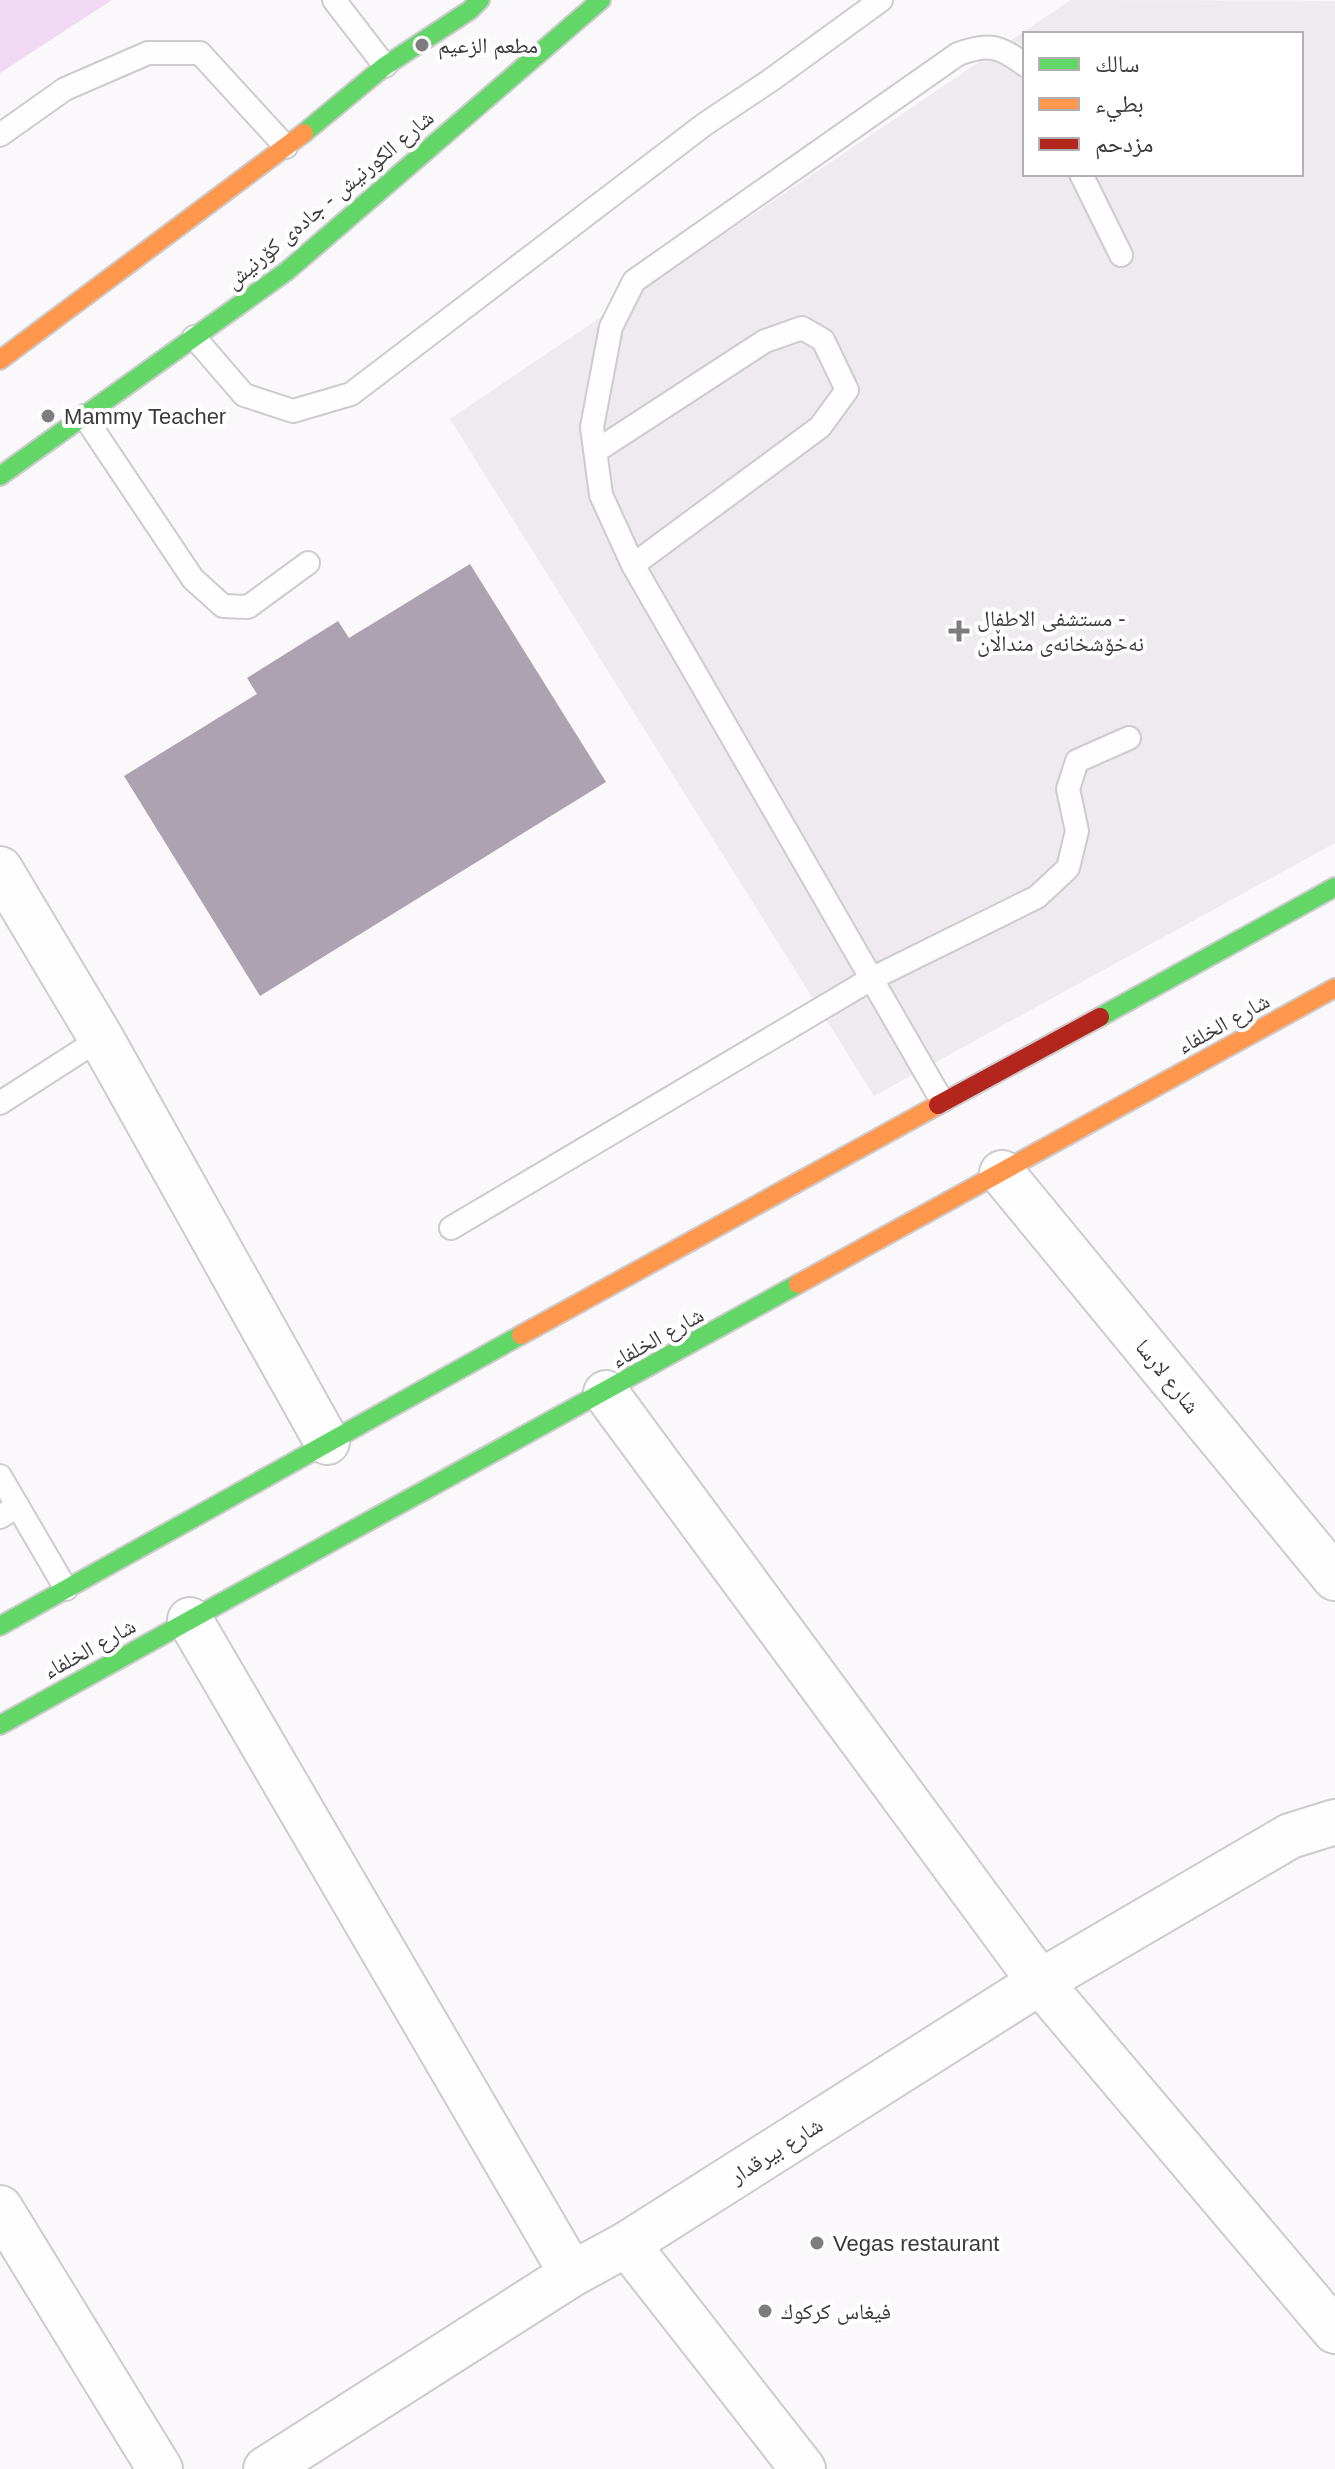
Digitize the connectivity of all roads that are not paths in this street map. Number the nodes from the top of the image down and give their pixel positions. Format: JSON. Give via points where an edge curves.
{"nodes":[{"id":1,"x":334,"y":0,"type":"edge"},
{"id":2,"x":480,"y":0,"type":"edge"},
{"id":3,"x":601,"y":0,"type":"edge"},
{"id":4,"x":881,"y":0,"type":"edge"},
{"id":5,"x":1023,"y":64,"type":"edge"},
{"id":6,"x":385,"y":66,"type":"junction"},
{"id":7,"x":0,"y":135,"type":"edge"},
{"id":8,"x":286,"y":147,"type":"junction"},
{"id":9,"x":1082,"y":176,"type":"edge"},
{"id":10,"x":1121,"y":255,"type":"dead end"},
{"id":11,"x":194,"y":337,"type":"junction"},
{"id":12,"x":0,"y":360,"type":"edge"},
{"id":13,"x":84,"y":416,"type":"junction"},
{"id":14,"x":596,"y":451,"type":"junction"},
{"id":15,"x":0,"y":476,"type":"edge"},
{"id":16,"x":308,"y":563,"type":"dead end"},
{"id":17,"x":633,"y":565,"type":"junction"},
{"id":18,"x":1129,"y":738,"type":"dead end"},
{"id":19,"x":0,"y":869,"type":"edge"},
{"id":20,"x":1335,"y":887,"type":"edge"},
{"id":21,"x":871,"y":979,"type":"junction"},
{"id":22,"x":1335,"y":988,"type":"edge"},
{"id":23,"x":101,"y":1038,"type":"junction"},
{"id":24,"x":942,"y":1101,"type":"junction"},
{"id":25,"x":0,"y":1103,"type":"edge"},
{"id":26,"x":1002,"y":1173,"type":"junction"},
{"id":27,"x":451,"y":1228,"type":"dead end"},
{"id":28,"x":606,"y":1393,"type":"junction"},
{"id":29,"x":327,"y":1442,"type":"junction"},
{"id":30,"x":0,"y":1476,"type":"edge"},
{"id":31,"x":9,"y":1512,"type":"edge"},
{"id":32,"x":1335,"y":1578,"type":"edge"},
{"id":33,"x":66,"y":1589,"type":"junction"},
{"id":34,"x":190,"y":1620,"type":"junction"},
{"id":35,"x":0,"y":1626,"type":"edge"},
{"id":36,"x":0,"y":1725,"type":"edge"},
{"id":37,"x":1335,"y":1788,"type":"edge"},
{"id":38,"x":1335,"y":1822,"type":"edge"},
{"id":39,"x":1290,"y":1836,"type":"junction"},
{"id":40,"x":1040,"y":1982,"type":"junction"},
{"id":41,"x":0,"y":2208,"type":"edge"},
{"id":42,"x":627,"y":2244,"type":"junction"},
{"id":43,"x":572,"y":2274,"type":"junction"},
{"id":44,"x":1335,"y":2331,"type":"edge"},
{"id":45,"x":160,"y":2469,"type":"edge"},
{"id":46,"x":266,"y":2469,"type":"edge"},
{"id":47,"x":803,"y":2469,"type":"edge"}],
"edges":[{"from":1,"to":6,"type":"lane"},
{"from":2,"to":6,"type":"street"},
{"from":3,"to":11,"type":"street","name":"شارع الكورنيش - جادەی کۆرنیش","via":[[287,271]]},
{"from":4,"to":11,"type":"lane","via":[[705,124],[351,394],[293,411],[244,395]]},
{"from":5,"to":14,"type":"lane","via":[[1005,50],[981,46],[958,54],[634,281],[611,327],[592,427]]},
{"from":6,"to":8,"type":"street"},
{"from":7,"to":8,"type":"lane","via":[[65,89],[148,53],[200,53]]},
{"from":8,"to":12,"type":"street"},
{"from":9,"to":10,"type":"lane"},
{"from":11,"to":13,"type":"street","name":"شارع الكورنيش - جادەی کۆرنیش"},
{"from":13,"to":15,"type":"street","name":"شارع الكورنيش - جادەی کۆرنیش"},
{"from":13,"to":16,"type":"lane","via":[[193,579],[223,606],[248,607]]},
{"from":14,"to":17,"type":"lane","via":[[601,495]]},
{"from":14,"to":17,"type":"lane","via":[[765,341],[802,328],[823,340],[847,390],[820,427]]},
{"from":17,"to":21,"type":"lane"},
{"from":18,"to":21,"type":"lane","via":[[1077,761],[1068,789],[1077,831],[1068,868],[1037,897]]},
{"from":19,"to":23,"type":"street"},
{"from":20,"to":24,"type":"street"},
{"from":21,"to":24,"type":"lane"},
{"from":21,"to":27,"type":"lane"},
{"from":22,"to":26,"type":"street","name":"شارع الخلفاء"},
{"from":23,"to":25,"type":"lane"},
{"from":23,"to":29,"type":"street"},
{"from":24,"to":29,"type":"street"},
{"from":26,"to":28,"type":"street","name":"شارع الخلفاء"},
{"from":26,"to":32,"type":"street","name":"شارع لارسا"},
{"from":28,"to":34,"type":"street","name":"شارع الخلفاء"},
{"from":28,"to":40,"type":"street"},
{"from":29,"to":33,"type":"street"},
{"from":30,"to":31,"type":"lane"},
{"from":31,"to":33,"type":"lane"},
{"from":33,"to":35,"type":"street"},
{"from":34,"to":36,"type":"street","name":"شارع الخلفاء"},
{"from":34,"to":43,"type":"street"},
{"from":37,"to":39,"type":"street","name":"شارع بيرقدار"},
{"from":38,"to":39,"type":"street","name":"شارع بيرقدار"},
{"from":39,"to":40,"type":"street","name":"شارع بيرقدار"},
{"from":40,"to":42,"type":"street","name":"شارع بيرقدار"},
{"from":40,"to":44,"type":"street"},
{"from":41,"to":45,"type":"street"},
{"from":42,"to":43,"type":"street","name":"شارع بيرقدار"},
{"from":42,"to":47,"type":"street"},
{"from":43,"to":46,"type":"street","name":"شارع بيرقدار"}]}
